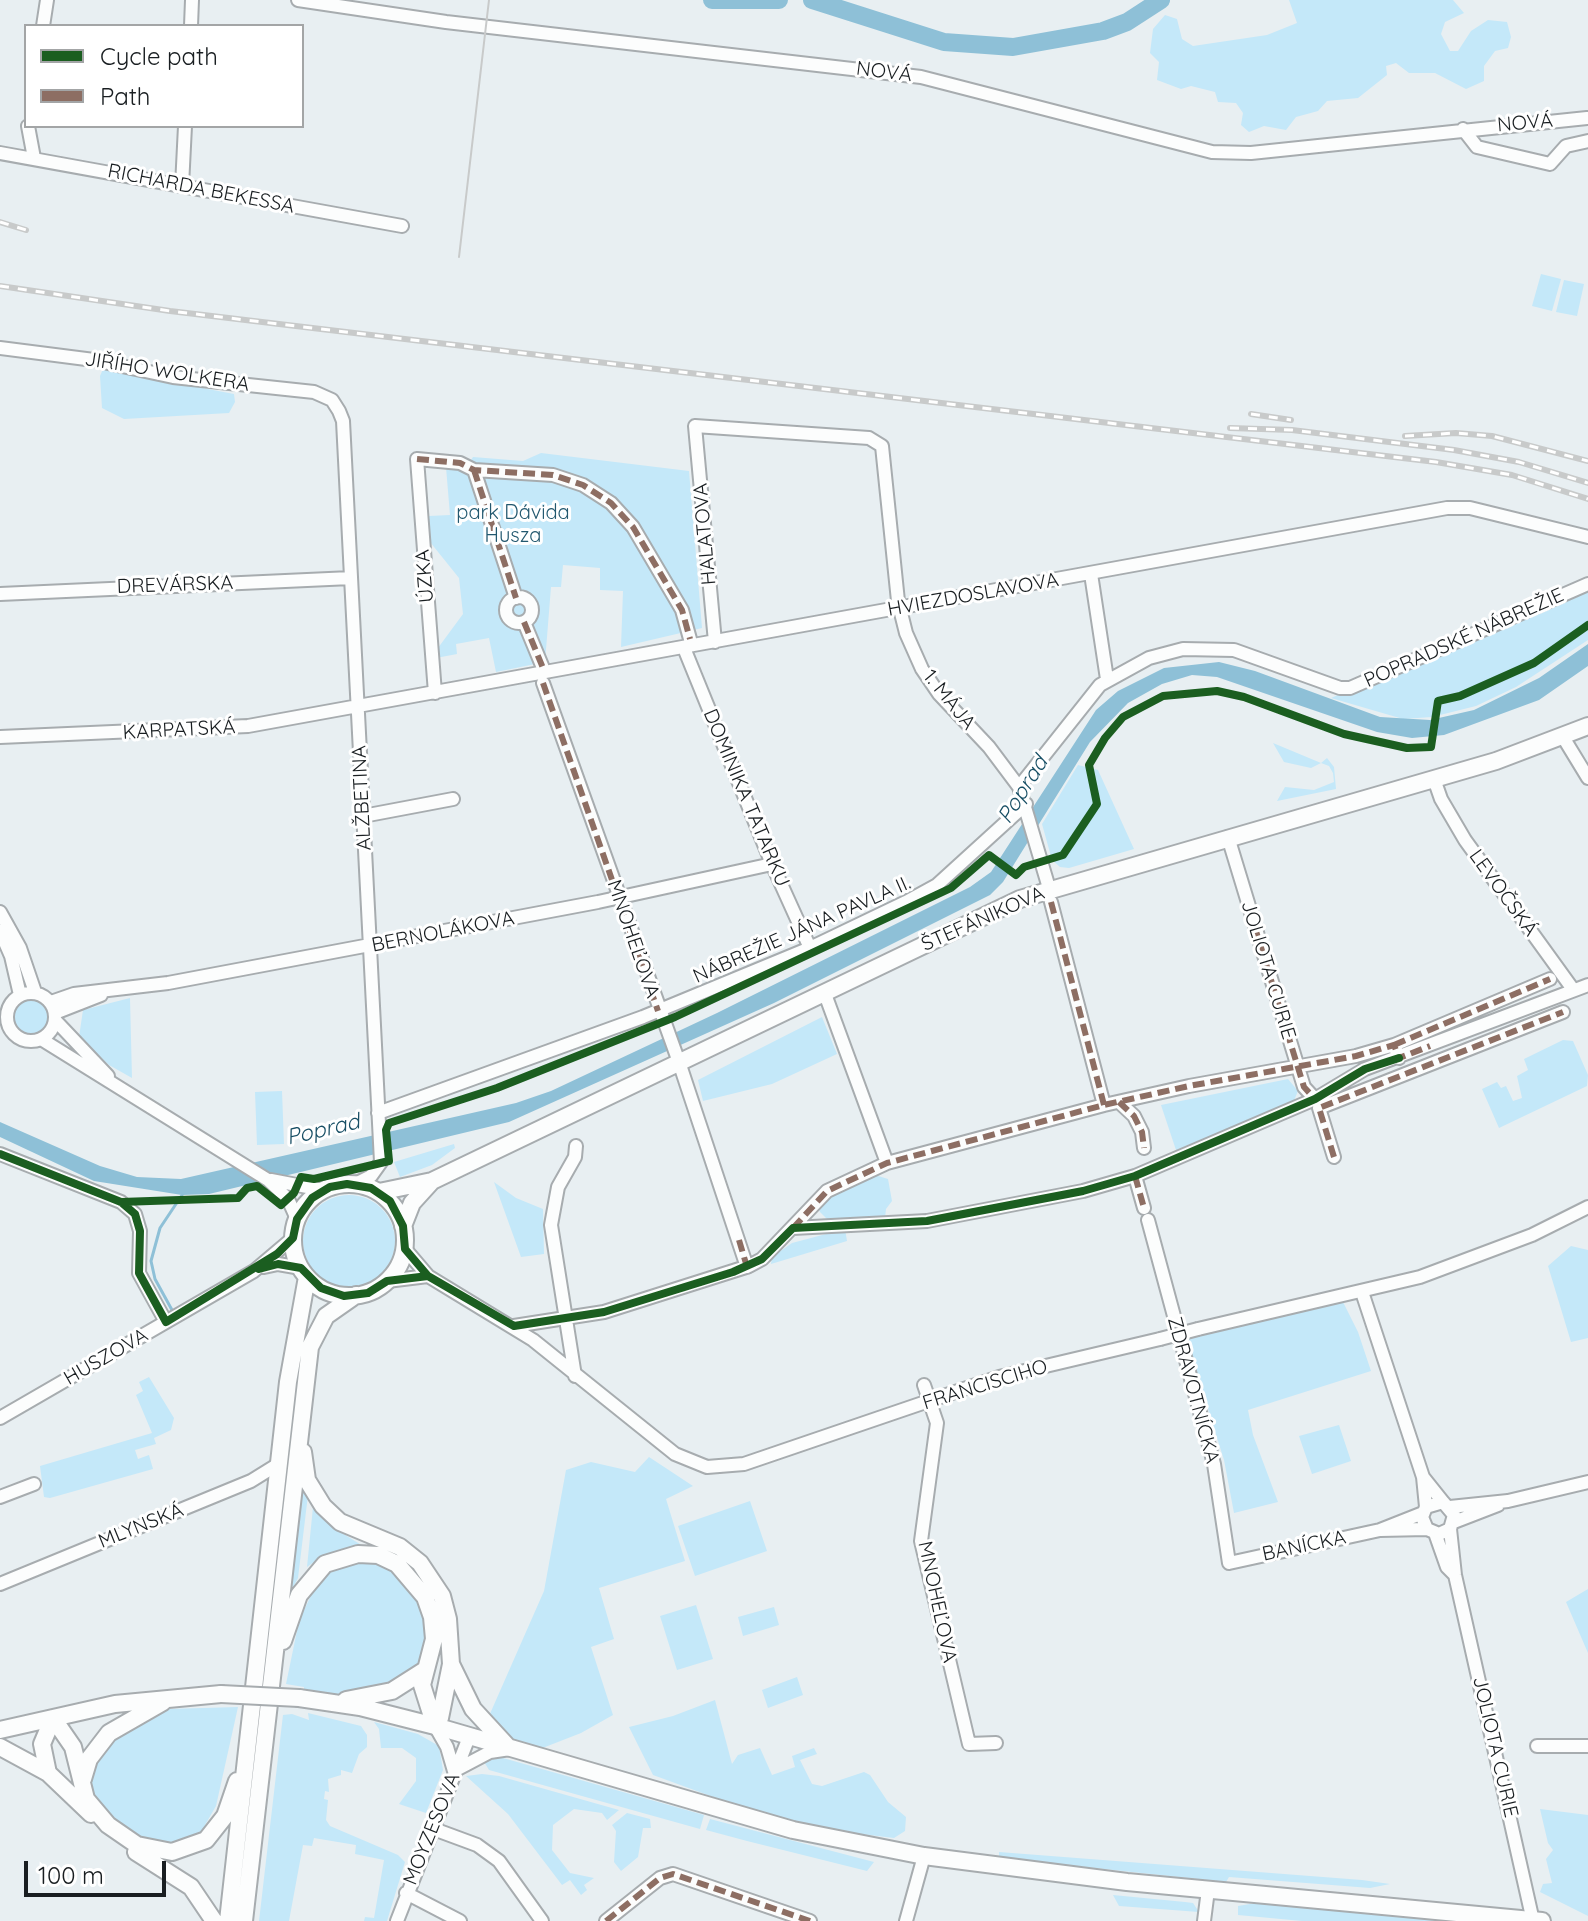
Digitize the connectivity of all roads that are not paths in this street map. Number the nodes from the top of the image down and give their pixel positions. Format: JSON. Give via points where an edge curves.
{"nodes":[{"id":1,"x":47,"y":0,"type":"edge"},
{"id":2,"x":192,"y":0,"type":"edge"},
{"id":3,"x":298,"y":0,"type":"edge"},
{"id":4,"x":43,"y":24,"type":"edge"},
{"id":5,"x":191,"y":24,"type":"edge"},
{"id":6,"x":1587,"y":118,"type":"edge"},
{"id":7,"x":28,"y":128,"type":"edge"},
{"id":8,"x":185,"y":128,"type":"edge"},
{"id":9,"x":1463,"y":129,"type":"junction"},
{"id":10,"x":1588,"y":141,"type":"edge"},
{"id":11,"x":0,"y":153,"type":"edge"},
{"id":12,"x":34,"y":158,"type":"junction"},
{"id":13,"x":182,"y":186,"type":"junction"},
{"id":14,"x":402,"y":226,"type":"dead end"},
{"id":15,"x":0,"y":348,"type":"edge"},
{"id":16,"x":332,"y":400,"type":"joint"},
{"id":17,"x":695,"y":426,"type":"joint"},
{"id":18,"x":417,"y":459,"type":"joint"},
{"id":19,"x":474,"y":470,"type":"junction"},
{"id":20,"x":1588,"y":537,"type":"edge"},
{"id":21,"x":1091,"y":574,"type":"junction"},
{"id":22,"x":351,"y":578,"type":"junction"},
{"id":23,"x":1588,"y":584,"type":"edge"},
{"id":24,"x":0,"y":594,"type":"edge"},
{"id":25,"x":899,"y":608,"type":"junction"},
{"id":26,"x":715,"y":642,"type":"junction"},
{"id":27,"x":687,"y":644,"type":"junction"},
{"id":28,"x":543,"y":668,"type":"dead end"},
{"id":29,"x":1107,"y":679,"type":"junction"},
{"id":30,"x":543,"y":683,"type":"dead end"},
{"id":31,"x":435,"y":693,"type":"junction"},
{"id":32,"x":357,"y":706,"type":"junction"},
{"id":33,"x":1588,"y":726,"type":"edge"},
{"id":34,"x":0,"y":737,"type":"edge"},
{"id":35,"x":1563,"y":737,"type":"junction"},
{"id":36,"x":1588,"y":778,"type":"edge"},
{"id":37,"x":1434,"y":779,"type":"junction"},
{"id":38,"x":1019,"y":787,"type":"junction"},
{"id":39,"x":453,"y":799,"type":"dead end"},
{"id":40,"x":1027,"y":808,"type":"junction"},
{"id":41,"x":363,"y":816,"type":"junction"},
{"id":42,"x":1228,"y":837,"type":"junction"},
{"id":43,"x":772,"y":864,"type":"junction"},
{"id":44,"x":1050,"y":895,"type":"junction"},
{"id":45,"x":618,"y":898,"type":"junction"},
{"id":46,"x":0,"y":912,"type":"edge"},
{"id":47,"x":0,"y":931,"type":"edge"},
{"id":48,"x":370,"y":946,"type":"junction"},
{"id":49,"x":810,"y":948,"type":"junction"},
{"id":50,"x":1550,"y":979,"type":"dead end"},
{"id":51,"x":1588,"y":985,"type":"edge"},
{"id":52,"x":1572,"y":988,"type":"junction"},
{"id":53,"x":35,"y":992,"type":"junction"},
{"id":54,"x":825,"y":994,"type":"junction"},
{"id":55,"x":11,"y":999,"type":"edge"},
{"id":56,"x":658,"y":1011,"type":"junction"},
{"id":57,"x":54,"y":1012,"type":"junction"},
{"id":58,"x":1563,"y":1012,"type":"dead end"},
{"id":59,"x":4,"y":1021,"type":"edge"},
{"id":60,"x":41,"y":1039,"type":"junction"},
{"id":61,"x":1394,"y":1045,"type":"junction"},
{"id":62,"x":1399,"y":1058,"type":"junction"},
{"id":63,"x":678,"y":1059,"type":"junction"},
{"id":64,"x":1297,"y":1067,"type":"junction"},
{"id":65,"x":119,"y":1087,"type":"junction"},
{"id":66,"x":1119,"y":1102,"type":"junction"},
{"id":67,"x":1317,"y":1104,"type":"junction"},
{"id":68,"x":1104,"y":1105,"type":"junction"},
{"id":69,"x":378,"y":1113,"type":"junction"},
{"id":70,"x":576,"y":1146,"type":"dead end"},
{"id":71,"x":1144,"y":1148,"type":"dead end"},
{"id":72,"x":0,"y":1154,"type":"edge"},
{"id":73,"x":1334,"y":1157,"type":"dead end"},
{"id":74,"x":887,"y":1163,"type":"junction"},
{"id":75,"x":1135,"y":1176,"type":"junction"},
{"id":76,"x":268,"y":1180,"type":"junction"},
{"id":77,"x":432,"y":1181,"type":"junction"},
{"id":78,"x":355,"y":1184,"type":"junction"},
{"id":79,"x":323,"y":1190,"type":"junction"},
{"id":80,"x":379,"y":1192,"type":"junction"},
{"id":81,"x":1588,"y":1207,"type":"edge"},
{"id":82,"x":297,"y":1219,"type":"junction"},
{"id":83,"x":403,"y":1226,"type":"junction"},
{"id":84,"x":793,"y":1228,"type":"junction"},
{"id":85,"x":293,"y":1238,"type":"junction"},
{"id":86,"x":405,"y":1249,"type":"junction"},
{"id":87,"x":747,"y":1267,"type":"junction"},
{"id":88,"x":254,"y":1271,"type":"junction"},
{"id":89,"x":304,"y":1273,"type":"junction"},
{"id":90,"x":428,"y":1276,"type":"junction"},
{"id":91,"x":387,"y":1281,"type":"junction"},
{"id":92,"x":1362,"y":1292,"type":"junction"},
{"id":93,"x":356,"y":1295,"type":"junction"},
{"id":94,"x":567,"y":1320,"type":"junction"},
{"id":95,"x":166,"y":1322,"type":"junction"},
{"id":96,"x":514,"y":1326,"type":"junction"},
{"id":97,"x":575,"y":1376,"type":"junction"},
{"id":98,"x":924,"y":1385,"type":"dead end"},
{"id":99,"x":931,"y":1400,"type":"junction"},
{"id":100,"x":0,"y":1418,"type":"edge"},
{"id":101,"x":300,"y":1418,"type":"junction"},
{"id":102,"x":280,"y":1463,"type":"junction"},
{"id":103,"x":1423,"y":1477,"type":"junction"},
{"id":104,"x":1588,"y":1482,"type":"edge"},
{"id":105,"x":34,"y":1484,"type":"dead end"},
{"id":106,"x":0,"y":1497,"type":"edge"},
{"id":107,"x":1508,"y":1501,"type":"junction"},
{"id":108,"x":1447,"y":1504,"type":"junction"},
{"id":109,"x":1424,"y":1510,"type":"junction"},
{"id":110,"x":1452,"y":1526,"type":"junction"},
{"id":111,"x":1380,"y":1530,"type":"junction"},
{"id":112,"x":1431,"y":1531,"type":"junction"},
{"id":113,"x":1229,"y":1563,"type":"joint"},
{"id":114,"x":1455,"y":1575,"type":"junction"},
{"id":115,"x":0,"y":1584,"type":"edge"},
{"id":116,"x":451,"y":1664,"type":"junction"},
{"id":117,"x":425,"y":1670,"type":"junction"},
{"id":118,"x":271,"y":1677,"type":"junction"},
{"id":119,"x":172,"y":1698,"type":"junction"},
{"id":120,"x":332,"y":1702,"type":"junction"},
{"id":121,"x":473,"y":1709,"type":"junction"},
{"id":122,"x":53,"y":1718,"type":"junction"},
{"id":123,"x":435,"y":1726,"type":"junction"},
{"id":124,"x":0,"y":1730,"type":"edge"},
{"id":125,"x":469,"y":1737,"type":"junction"},
{"id":126,"x":249,"y":1741,"type":"junction"},
{"id":127,"x":996,"y":1743,"type":"dead end"},
{"id":128,"x":1537,"y":1746,"type":"dead end"},
{"id":129,"x":1588,"y":1746,"type":"edge"},
{"id":130,"x":0,"y":1747,"type":"edge"},
{"id":131,"x":511,"y":1749,"type":"junction"},
{"id":132,"x":454,"y":1771,"type":"junction"},
{"id":133,"x":48,"y":1773,"type":"junction"},
{"id":134,"x":83,"y":1781,"type":"junction"},
{"id":135,"x":431,"y":1828,"type":"junction"},
{"id":136,"x":924,"y":1856,"type":"junction"},
{"id":137,"x":1208,"y":1890,"type":"junction"},
{"id":138,"x":406,"y":1893,"type":"junction"},
{"id":139,"x":774,"y":1915,"type":"edge"},
{"id":140,"x":214,"y":1921,"type":"edge"},
{"id":141,"x":228,"y":1921,"type":"edge"},
{"id":142,"x":244,"y":1921,"type":"edge"},
{"id":143,"x":397,"y":1921,"type":"edge"},
{"id":144,"x":460,"y":1921,"type":"edge"},
{"id":145,"x":542,"y":1921,"type":"edge"},
{"id":146,"x":606,"y":1921,"type":"edge"},
{"id":147,"x":810,"y":1921,"type":"edge"},
{"id":148,"x":906,"y":1921,"type":"edge"},
{"id":149,"x":1204,"y":1921,"type":"edge"},
{"id":150,"x":1533,"y":1921,"type":"edge"},
{"id":151,"x":1542,"y":1921,"type":"edge"}],
"edges":[{"from":1,"to":4,"type":"street"},
{"from":2,"to":5,"type":"street"},
{"from":3,"to":9,"type":"street","name":"NOVÁ","via":[[921,77],[1212,152],[1251,153]]},
{"from":6,"to":9,"type":"street","name":"NOVÁ"},
{"from":7,"to":12,"type":"street"},
{"from":8,"to":13,"type":"street"},
{"from":9,"to":10,"type":"street","name":"NOVÁ","via":[[1477,147],[1550,164],[1566,146]]},
{"from":11,"to":12,"type":"street","name":"RICHARDA BEKESSA"},
{"from":12,"to":13,"type":"street","name":"RICHARDA BEKESSA"},
{"from":13,"to":14,"type":"street","name":"RICHARDA BEKESSA"},
{"from":15,"to":16,"type":"street","name":"JIŘÍHO WOLKERA","via":[[173,377],[314,392]]},
{"from":16,"to":22,"type":"street","name":"ALŽBETINA","via":[[343,421]]},
{"from":17,"to":25,"type":"street","name":"1. MÁJA","via":[[869,438],[882,446]]},
{"from":17,"to":26,"type":"street","name":"HALATOVA"},
{"from":18,"to":19,"type":"street","name":"DOMINIKA TATARKU","via":[[460,463]]},
{"from":18,"to":31,"type":"street","name":"ÚZKA"},
{"from":19,"to":27,"type":"street","name":"DOMINIKA TATARKU","via":[[553,475],[583,485],[611,503],[651,554],[682,610]]},
{"from":19,"to":28,"type":"street","via":[[516,598],[531,606],[524,622]]},
{"from":20,"to":21,"type":"street","name":"HVIEZDOSLAVOVA","via":[[1453,507]]},
{"from":21,"to":25,"type":"street","name":"HVIEZDOSLAVOVA"},
{"from":21,"to":29,"type":"street"},
{"from":22,"to":24,"type":"street","name":"DREVÁRSKA"},
{"from":22,"to":32,"type":"street","name":"ALŽBETINA"},
{"from":23,"to":29,"type":"street","name":"POPRADSKÉ NÁBREŽIE","via":[[1350,688],[1219,648],[1161,654]]},
{"from":25,"to":26,"type":"street","name":"HVIEZDOSLAVOVA"},
{"from":25,"to":38,"type":"street","name":"1. MÁJA","via":[[928,679]]},
{"from":26,"to":27,"type":"street","name":"HVIEZDOSLAVOVA"},
{"from":27,"to":31,"type":"street","name":"HVIEZDOSLAVOVA"},
{"from":27,"to":43,"type":"street","name":"DOMINIKA TATARKU"},
{"from":29,"to":38,"type":"street","name":"POPRADSKÉ NÁBREŽIE"},
{"from":30,"to":45,"type":"street","name":"MNOHEĽOVA"},
{"from":31,"to":32,"type":"street","name":"HVIEZDOSLAVOVA"},
{"from":32,"to":34,"type":"street","name":"KARPATSKÁ","via":[[226,728]]},
{"from":32,"to":41,"type":"street","name":"ALŽBETINA"},
{"from":33,"to":35,"type":"main road","name":"ŠTEFÁNIKOVA"},
{"from":35,"to":36,"type":"street"},
{"from":35,"to":37,"type":"main road","name":"ŠTEFÁNIKOVA"},
{"from":37,"to":42,"type":"main road","name":"ŠTEFÁNIKOVA"},
{"from":37,"to":52,"type":"street","name":"LEVOČSKÁ","via":[[1465,840]]},
{"from":38,"to":40,"type":"street","name":"1. MÁJA"},
{"from":39,"to":41,"type":"street"},
{"from":40,"to":44,"type":"street","name":"1. MÁJA"},
{"from":40,"to":49,"type":"street","name":"NÁBREŽIE JÁNA PAVLA II.","via":[[937,885]]},
{"from":41,"to":48,"type":"street","name":"ALŽBETINA"},
{"from":42,"to":44,"type":"main road","name":"ŠTEFÁNIKOVA"},
{"from":42,"to":64,"type":"street","name":"JOLIOTA CURIE"},
{"from":43,"to":45,"type":"street","name":"BERNOLÁKOVA"},
{"from":43,"to":49,"type":"street","name":"DOMINIKA TATARKU"},
{"from":44,"to":54,"type":"main road","name":"ŠTEFÁNIKOVA","via":[[996,909]]},
{"from":44,"to":68,"type":"street"},
{"from":45,"to":48,"type":"street","name":"BERNOLÁKOVA"},
{"from":45,"to":56,"type":"street","name":"MNOHEĽOVA"},
{"from":46,"to":53,"type":"street"},
{"from":47,"to":55,"type":"street","via":[[13,964]]},
{"from":48,"to":57,"type":"street","name":"BERNOLÁKOVA","via":[[74,994]]},
{"from":48,"to":69,"type":"street","name":"ALŽBETINA"},
{"from":49,"to":56,"type":"street","name":"NÁBREŽIE JÁNA PAVLA II."},
{"from":50,"to":61,"type":"street"},
{"from":51,"to":52,"type":"street"},
{"from":52,"to":62,"type":"street","via":[[1557,999]]},
{"from":53,"to":55,"type":"street"},
{"from":53,"to":57,"type":"street"},
{"from":54,"to":63,"type":"main road","name":"ŠTEFÁNIKOVA"},
{"from":54,"to":74,"type":"street"},
{"from":55,"to":59,"type":"street"},
{"from":56,"to":63,"type":"street","name":"MNOHEĽOVA"},
{"from":56,"to":69,"type":"street","name":"NÁBREŽIE JÁNA PAVLA II."},
{"from":57,"to":60,"type":"street","via":[[51,1031]]},
{"from":57,"to":65,"type":"street"},
{"from":58,"to":67,"type":"street"},
{"from":59,"to":60,"type":"street","via":[[20,1038]]},
{"from":60,"to":65,"type":"street"},
{"from":61,"to":62,"type":"street"},
{"from":61,"to":64,"type":"street"},
{"from":62,"to":67,"type":"street","via":[[1365,1069]]},
{"from":63,"to":77,"type":"main road","name":"ŠTEFÁNIKOVA"},
{"from":63,"to":87,"type":"street","name":"MNOHEĽOVA"},
{"from":64,"to":66,"type":"street"},
{"from":64,"to":67,"type":"street","name":"JOLIOTA CURIE"},
{"from":65,"to":76,"type":"street"},
{"from":66,"to":68,"type":"street"},
{"from":66,"to":71,"type":"street","via":[[1134,1116]]},
{"from":67,"to":73,"type":"street","name":"JOLIOTA CURIE"},
{"from":67,"to":75,"type":"street"},
{"from":68,"to":74,"type":"street"},
{"from":69,"to":78,"type":"street","name":"ALŽBETINA","via":[[381,1162],[371,1176]]},
{"from":70,"to":94,"type":"street","via":[[551,1209],[553,1256]]},
{"from":72,"to":95,"type":"street","via":[[121,1202],[135,1214],[139,1273]]},
{"from":74,"to":84,"type":"street","via":[[827,1191]]},
{"from":75,"to":84,"type":"street","via":[[941,1219]]},
{"from":75,"to":113,"type":"street","name":"ZDRAVOTNÍCKA","via":[[1214,1464]]},
{"from":76,"to":79,"type":"street"},
{"from":76,"to":82,"type":"street","via":[[288,1199]]},
{"from":77,"to":80,"type":"main road","name":"ŠTEFÁNIKOVA"},
{"from":77,"to":83,"type":"main road","name":"ŠTEFÁNIKOVA","via":[[412,1203]]},
{"from":78,"to":79,"type":"main road"},
{"from":78,"to":80,"type":"main road"},
{"from":79,"to":82,"type":"main road"},
{"from":80,"to":83,"type":"main road","via":[[395,1207]]},
{"from":81,"to":92,"type":"street","name":"FRANCISCIHO","via":[[1532,1235],[1420,1277]]},
{"from":82,"to":85,"type":"main road"},
{"from":83,"to":86,"type":"main road"},
{"from":84,"to":87,"type":"street"},
{"from":85,"to":88,"type":"street","name":"HUSZOVA"},
{"from":85,"to":89,"type":"main road"},
{"from":86,"to":90,"type":"street","name":"FRANCISCIHO"},
{"from":86,"to":91,"type":"main road"},
{"from":87,"to":94,"type":"street"},
{"from":88,"to":89,"type":"street","name":"HUSZOVA","via":[[278,1264]]},
{"from":88,"to":95,"type":"street","name":"HUSZOVA"},
{"from":89,"to":93,"type":"main road","via":[[332,1293]]},
{"from":89,"to":102,"type":"main road"},
{"from":90,"to":91,"type":"street"},
{"from":90,"to":96,"type":"street","name":"FRANCISCIHO"},
{"from":91,"to":93,"type":"main road"},
{"from":92,"to":99,"type":"street","name":"FRANCISCIHO","bridge":true,"via":[[999,1377]]},
{"from":92,"to":103,"type":"street"},
{"from":93,"to":101,"type":"main road","via":[[316,1330]]},
{"from":94,"to":96,"type":"street"},
{"from":94,"to":97,"type":"street"},
{"from":95,"to":100,"type":"street","name":"HUSZOVA"},
{"from":96,"to":97,"type":"street","name":"FRANCISCIHO"},
{"from":97,"to":99,"type":"street","name":"FRANCISCIHO","via":[[675,1454],[707,1467],[744,1464]]},
{"from":98,"to":99,"type":"street","name":"MNOHEĽOVA"},
{"from":99,"to":127,"type":"street","name":"MNOHEĽOVA","via":[[937,1423],[921,1541],[969,1744]]},
{"from":101,"to":116,"type":"main road","via":[[307,1480],[323,1506],[340,1522],[400,1547],[432,1577],[448,1619]]},
{"from":101,"to":118,"type":"main road"},
{"from":102,"to":115,"type":"street","name":"MLYNSKÁ","via":[[251,1481]]},
{"from":102,"to":126,"type":"main road"},
{"from":103,"to":108,"type":"street"},
{"from":103,"to":109,"type":"street"},
{"from":104,"to":107,"type":"street"},
{"from":105,"to":106,"type":"street"},
{"from":107,"to":108,"type":"street"},
{"from":107,"to":110,"type":"street"},
{"from":108,"to":109,"type":"street","name":"BANÍCKA"},
{"from":108,"to":110,"type":"street","name":"JOLIOTA CURIE"},
{"from":109,"to":111,"type":"street","name":"BANÍCKA"},
{"from":109,"to":112,"type":"street","name":"JOLIOTA CURIE"},
{"from":110,"to":112,"type":"street","name":"BANÍCKA"},
{"from":110,"to":114,"type":"street","name":"JOLIOTA CURIE"},
{"from":111,"to":112,"type":"street","name":"BANÍCKA"},
{"from":111,"to":113,"type":"street","name":"BANÍCKA"},
{"from":112,"to":114,"type":"street","name":"JOLIOTA CURIE"},
{"from":114,"to":150,"type":"street","name":"JOLIOTA CURIE"},
{"from":116,"to":121,"type":"main road"},
{"from":116,"to":123,"type":"main road"},
{"from":117,"to":118,"type":"main road","via":[[434,1639],[425,1597],[397,1564],[358,1554],[325,1564],[307,1582]]},
{"from":117,"to":120,"type":"main road","via":[[392,1691]]},
{"from":117,"to":123,"type":"main road","via":[[424,1700]]},
{"from":118,"to":142,"type":"main road"},
{"from":119,"to":120,"type":"main road","bridge":true,"via":[[221,1694]]},
{"from":119,"to":122,"type":"main road"},
{"from":119,"to":134,"type":"main road","via":[[109,1733],[89,1759]]},
{"from":120,"to":123,"type":"main road"},
{"from":121,"to":125,"type":"main road"},
{"from":121,"to":131,"type":"main road"},
{"from":122,"to":124,"type":"main road"},
{"from":122,"to":133,"type":"main road","via":[[42,1744]]},
{"from":122,"to":134,"type":"main road","via":[[70,1741]]},
{"from":123,"to":125,"type":"main road"},
{"from":123,"to":132,"type":"street"},
{"from":125,"to":131,"type":"main road"},
{"from":125,"to":132,"type":"street","name":"MOYZESOVA"},
{"from":126,"to":134,"type":"main road","via":[[219,1826],[206,1840],[179,1851],[137,1845],[108,1825],[86,1799]]},
{"from":126,"to":141,"type":"main road"},
{"from":128,"to":129,"type":"street"},
{"from":130,"to":133,"type":"main road"},
{"from":131,"to":132,"type":"street","via":[[490,1752]]},
{"from":131,"to":136,"type":"main road","via":[[793,1830]]},
{"from":132,"to":135,"type":"street","name":"MOYZESOVA"},
{"from":133,"to":140,"type":"main road","via":[[122,1842],[185,1881]]},
{"from":135,"to":138,"type":"street","name":"MOYZESOVA"},
{"from":135,"to":145,"type":"street","via":[[477,1845],[499,1861]]},
{"from":136,"to":137,"type":"main road"},
{"from":136,"to":148,"type":"street"},
{"from":137,"to":149,"type":"street"},
{"from":137,"to":150,"type":"main road"},
{"from":138,"to":143,"type":"street","name":"MOYZESOVA"},
{"from":138,"to":144,"type":"street"},
{"from":139,"to":146,"type":"street","via":[[673,1874],[660,1878]]},
{"from":139,"to":147,"type":"street"},
{"from":150,"to":151,"type":"main road"}]}
